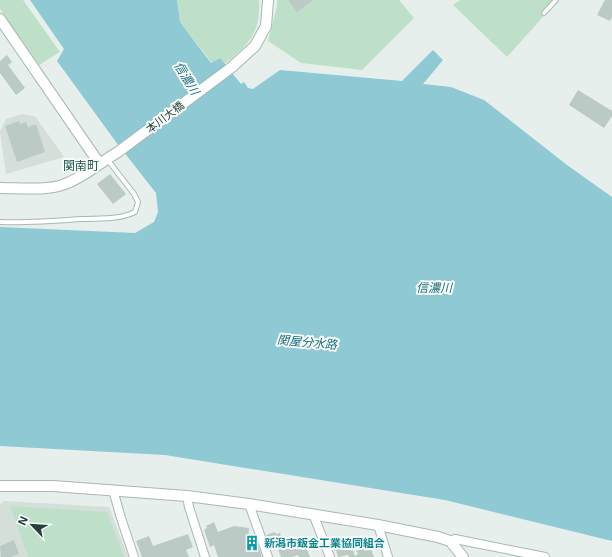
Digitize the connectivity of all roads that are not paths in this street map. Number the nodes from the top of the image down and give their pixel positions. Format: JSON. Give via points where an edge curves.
{"nodes":[{"id":1,"x":268,"y":0,"type":"edge"},
{"id":2,"x":556,"y":0,"type":"edge"},
{"id":3,"x":544,"y":13,"type":"dead end"},
{"id":4,"x":0,"y":19,"type":"edge"},
{"id":5,"x":103,"y":161,"type":"junction"},
{"id":6,"x":0,"y":188,"type":"edge"},
{"id":7,"x":0,"y":222,"type":"edge"},
{"id":8,"x":0,"y":486,"type":"edge"},
{"id":9,"x":113,"y":490,"type":"junction"},
{"id":10,"x":187,"y":496,"type":"junction"},
{"id":11,"x":249,"y":504,"type":"junction"},
{"id":12,"x":313,"y":514,"type":"junction"},
{"id":13,"x":378,"y":525,"type":"junction"},
{"id":14,"x":450,"y":542,"type":"junction"},
{"id":15,"x":134,"y":557,"type":"edge"},
{"id":16,"x":205,"y":557,"type":"edge"},
{"id":17,"x":268,"y":557,"type":"edge"},
{"id":18,"x":330,"y":557,"type":"edge"},
{"id":19,"x":388,"y":557,"type":"edge"},
{"id":20,"x":463,"y":557,"type":"edge"},
{"id":21,"x":545,"y":557,"type":"edge"}],
"edges":[{"from":1,"to":5,"type":"street","name":"本川大橋","via":[[267,22],[255,46],[232,67]]},
{"from":2,"to":3,"type":"lane"},
{"from":4,"to":5,"type":"street"},
{"from":5,"to":6,"type":"street","name":"本川大橋","via":[[64,185],[43,188]]},
{"from":5,"to":7,"type":"lane","via":[[134,194],[138,202],[135,212],[111,218]]},
{"from":8,"to":9,"type":"street"},
{"from":9,"to":10,"type":"street"},
{"from":9,"to":15,"type":"street"},
{"from":10,"to":11,"type":"street"},
{"from":10,"to":16,"type":"street"},
{"from":11,"to":12,"type":"street"},
{"from":11,"to":17,"type":"street"},
{"from":12,"to":13,"type":"street"},
{"from":12,"to":18,"type":"street"},
{"from":13,"to":14,"type":"street","via":[[438,537]]},
{"from":13,"to":19,"type":"street"},
{"from":14,"to":20,"type":"street"},
{"from":14,"to":21,"type":"street","via":[[455,539]]}]}
